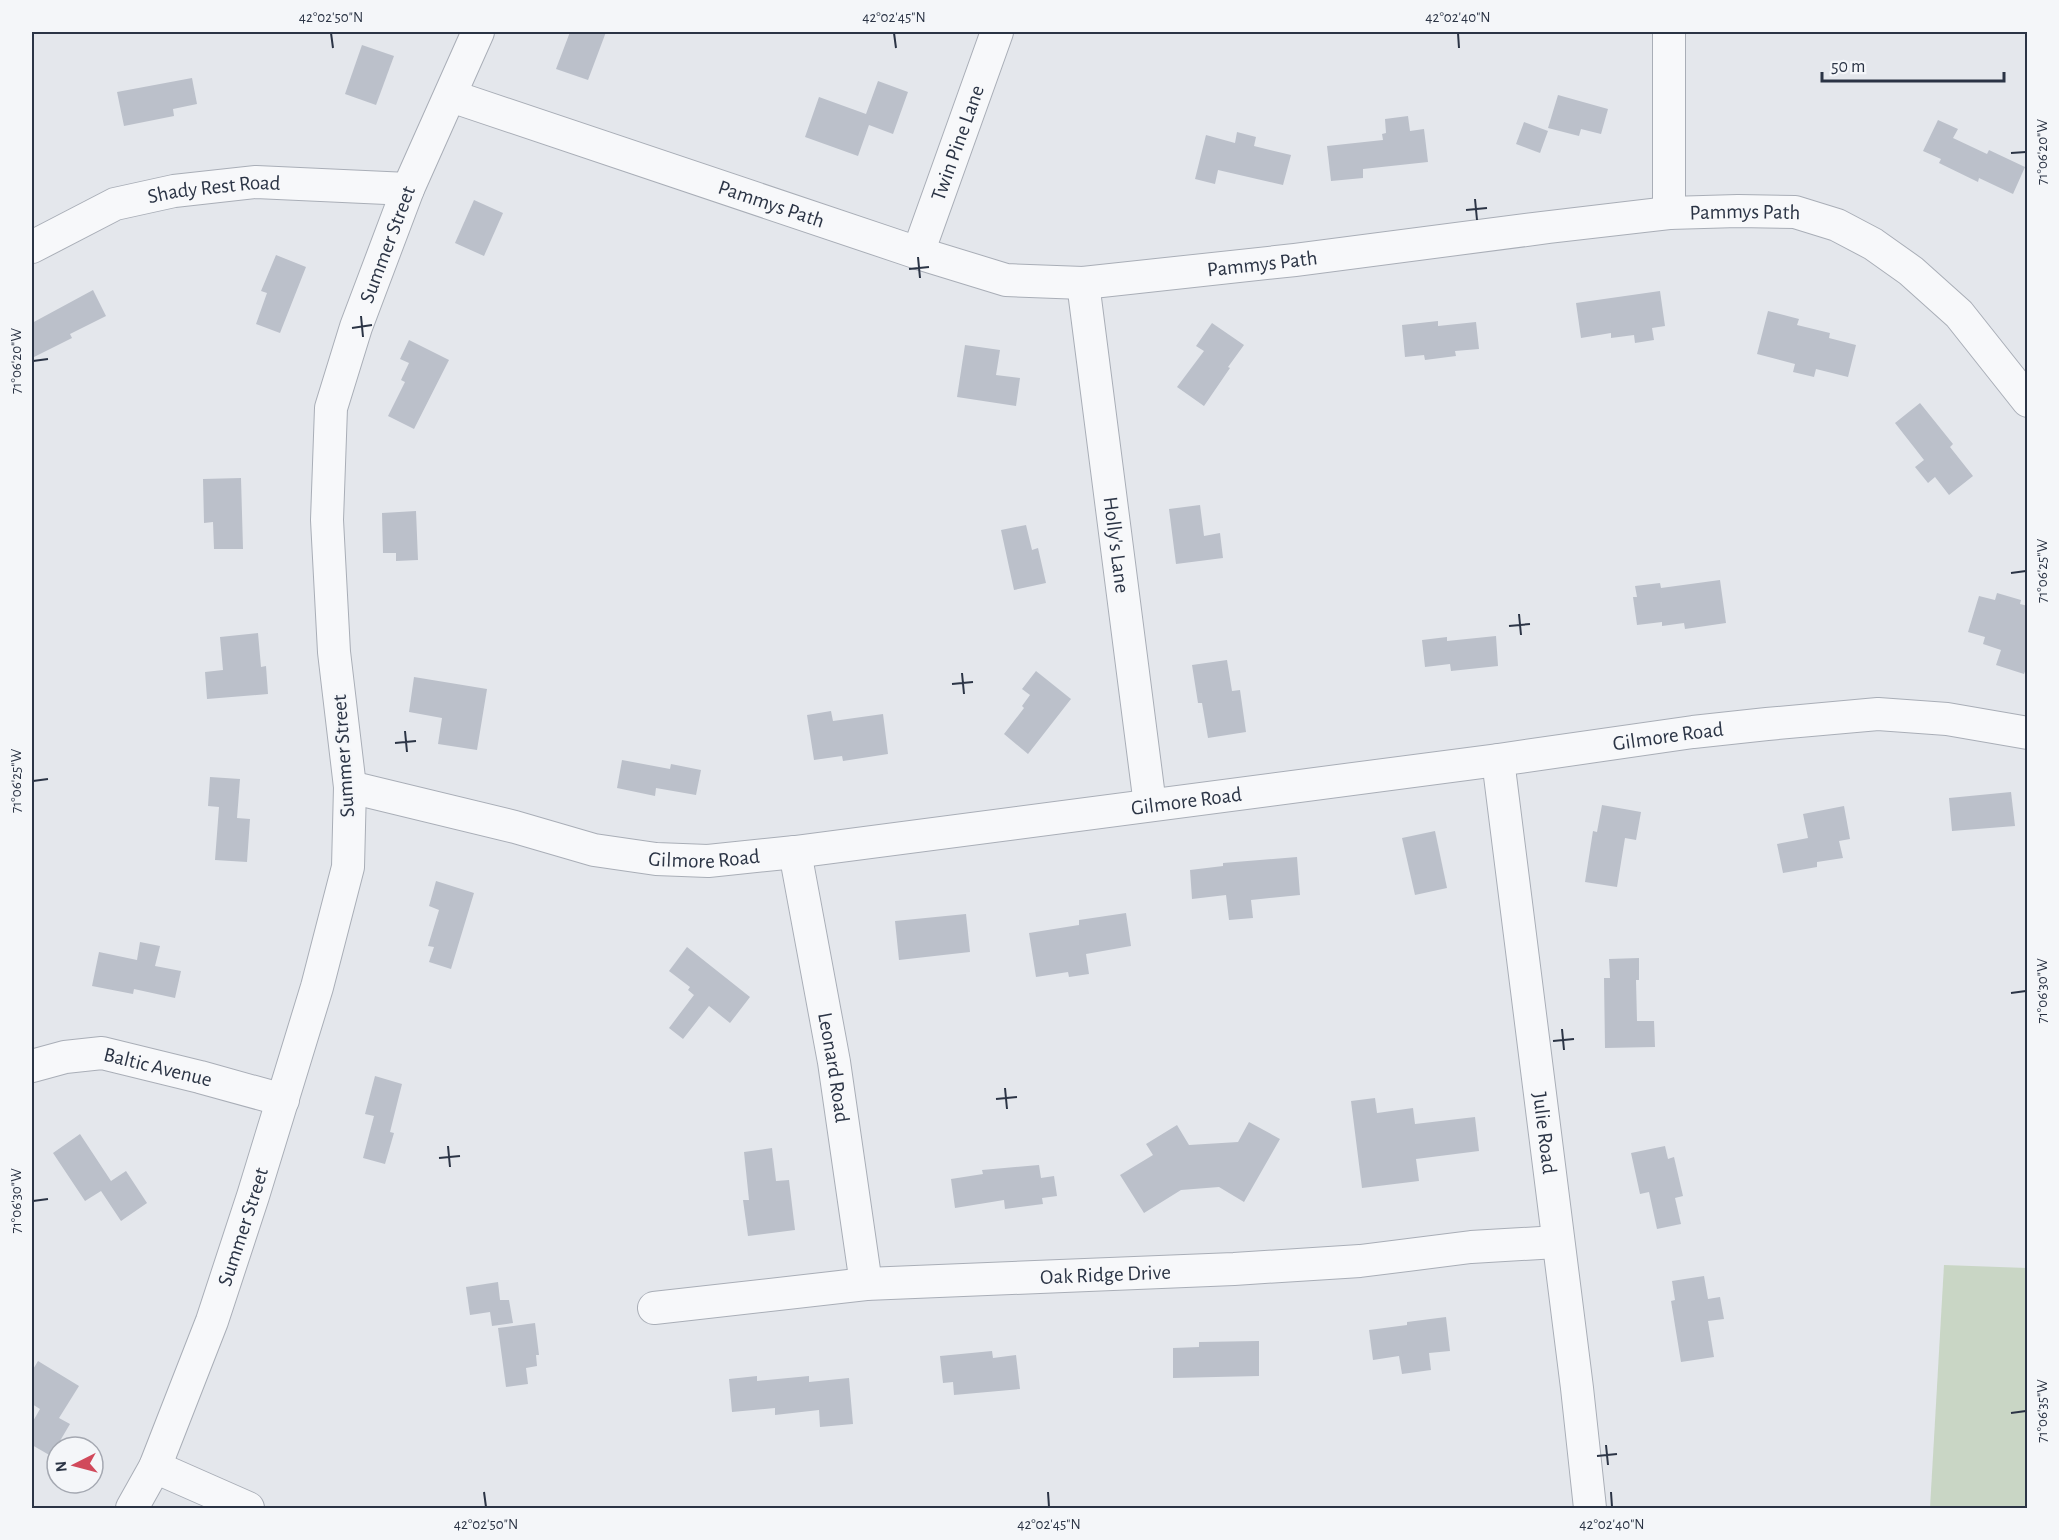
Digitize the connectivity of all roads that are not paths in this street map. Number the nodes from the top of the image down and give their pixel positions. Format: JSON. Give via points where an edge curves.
{"nodes":[{"id":1,"x":478,"y":32,"type":"edge"},
{"id":2,"x":997,"y":32,"type":"edge"},
{"id":3,"x":1669,"y":32,"type":"edge"},
{"id":4,"x":451,"y":96,"type":"junction"},
{"id":5,"x":408,"y":189,"type":"junction"},
{"id":6,"x":1669,"y":213,"type":"junction"},
{"id":7,"x":32,"y":247,"type":"edge"},
{"id":8,"x":918,"y":253,"type":"junction"},
{"id":9,"x":1083,"y":283,"type":"junction"},
{"id":10,"x":2028,"y":401,"type":"edge"},
{"id":11,"x":2028,"y":733,"type":"edge"},
{"id":12,"x":1498,"y":760,"type":"junction"},
{"id":13,"x":350,"y":787,"type":"junction"},
{"id":14,"x":1150,"y":805,"type":"junction"},
{"id":15,"x":795,"y":852,"type":"junction"},
{"id":16,"x":32,"y":1066,"type":"edge"},
{"id":17,"x":283,"y":1100,"type":"junction"},
{"id":18,"x":1557,"y":1242,"type":"junction"},
{"id":19,"x":866,"y":1284,"type":"junction"},
{"id":20,"x":654,"y":1308,"type":"dead end"},
{"id":21,"x":155,"y":1467,"type":"junction"},
{"id":22,"x":132,"y":1509,"type":"edge"},
{"id":23,"x":248,"y":1509,"type":"edge"},
{"id":24,"x":1590,"y":1509,"type":"edge"}],
"edges":[{"from":1,"to":4,"type":"street","name":"Summer Street"},
{"from":2,"to":8,"type":"street","name":"Twin Pine Lane"},
{"from":3,"to":6,"type":"street"},
{"from":4,"to":5,"type":"street","name":"Summer Street"},
{"from":4,"to":8,"type":"street","name":"Pammys Path"},
{"from":5,"to":7,"type":"street","name":"Shady Rest Road","via":[[256,182],[174,191],[115,204]]},
{"from":5,"to":13,"type":"street","name":"Summer Street","via":[[356,327],[331,408],[327,520],[334,652]]},
{"from":6,"to":9,"type":"street","name":"Pammys Path"},
{"from":6,"to":10,"type":"street","name":"Pammys Path","via":[[1795,212],[1837,225],[1911,271],[1959,314]]},
{"from":8,"to":9,"type":"street","name":"Pammys Path","via":[[1006,280]]},
{"from":9,"to":14,"type":"street","name":"Holly's Lane"},
{"from":11,"to":12,"type":"street","name":"Gilmore Road","via":[[1947,719],[1878,714],[1693,732]]},
{"from":12,"to":14,"type":"street","name":"Gilmore Road"},
{"from":12,"to":18,"type":"street","name":"Julie Road"},
{"from":13,"to":15,"type":"street","name":"Gilmore Road","via":[[594,850],[656,859],[708,861]]},
{"from":13,"to":17,"type":"street","name":"Summer Street","via":[[348,867]]},
{"from":14,"to":15,"type":"street","name":"Gilmore Road"},
{"from":15,"to":19,"type":"street","name":"Leonard Road","via":[[834,1062]]},
{"from":16,"to":17,"type":"street","name":"Baltic Avenue","via":[[64,1057],[102,1053]]},
{"from":17,"to":21,"type":"street","name":"Summer Street","via":[[212,1321]]},
{"from":18,"to":19,"type":"street","name":"Oak Ridge Drive","via":[[1234,1269]]},
{"from":18,"to":24,"type":"street","name":"Julie Road"},
{"from":19,"to":20,"type":"street","name":"Oak Ridge Drive"},
{"from":21,"to":22,"type":"street","name":"Summer Street"},
{"from":21,"to":23,"type":"street"}]}
